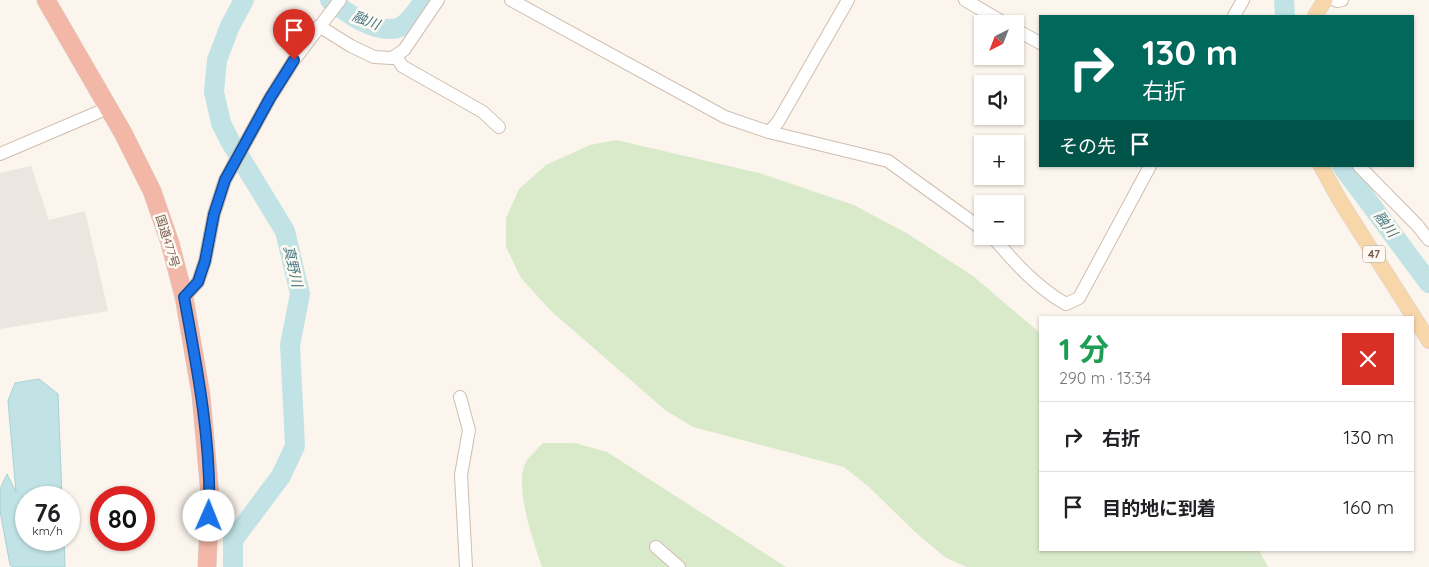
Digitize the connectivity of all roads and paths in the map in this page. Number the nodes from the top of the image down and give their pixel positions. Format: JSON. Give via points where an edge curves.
{"nodes":[{"id":1,"x":46,"y":0,"type":"edge"},
{"id":2,"x":340,"y":0,"type":"edge"},
{"id":3,"x":438,"y":0,"type":"edge"},
{"id":4,"x":511,"y":0,"type":"edge"},
{"id":5,"x":848,"y":0,"type":"edge"},
{"id":6,"x":965,"y":0,"type":"edge"},
{"id":7,"x":1243,"y":0,"type":"edge"},
{"id":8,"x":1324,"y":0,"type":"edge"},
{"id":9,"x":1334,"y":0,"type":"edge"},
{"id":10,"x":1342,"y":0,"type":"edge"},
{"id":11,"x":991,"y":15,"type":"edge"},
{"id":12,"x":1235,"y":15,"type":"edge"},
{"id":13,"x":1316,"y":15,"type":"edge"},
{"id":14,"x":319,"y":26,"type":"junction"},
{"id":15,"x":1024,"y":34,"type":"edge"},
{"id":16,"x":1039,"y":43,"type":"edge"},
{"id":17,"x":396,"y":56,"type":"junction"},
{"id":18,"x":108,"y":108,"type":"junction"},
{"id":19,"x":499,"y":127,"type":"dead end"},
{"id":20,"x":769,"y":132,"type":"junction"},
{"id":21,"x":0,"y":154,"type":"edge"},
{"id":22,"x":1149,"y":167,"type":"edge"},
{"id":23,"x":1322,"y":167,"type":"edge"},
{"id":24,"x":1360,"y":167,"type":"edge"},
{"id":25,"x":974,"y":223,"type":"edge"},
{"id":26,"x":1429,"y":240,"type":"edge"},
{"id":27,"x":999,"y":245,"type":"edge"},
{"id":28,"x":184,"y":297,"type":"junction"},
{"id":29,"x":1413,"y":316,"type":"edge"},
{"id":30,"x":1414,"y":317,"type":"edge"},
{"id":31,"x":1429,"y":341,"type":"edge"},
{"id":32,"x":460,"y":397,"type":"dead end"},
{"id":33,"x":656,"y":547,"type":"dead end"},
{"id":34,"x":207,"y":567,"type":"edge"},
{"id":35,"x":466,"y":567,"type":"edge"},
{"id":36,"x":679,"y":567,"type":"edge"}],
"edges":[{"from":1,"to":18,"type":"highway","name":"国道477号"},
{"from":2,"to":14,"type":"street"},
{"from":3,"to":17,"type":"street","via":[[404,50]]},
{"from":4,"to":20,"type":"street","via":[[725,117]]},
{"from":5,"to":20,"type":"street","via":[[778,122]]},
{"from":6,"to":11,"type":"street"},
{"from":7,"to":12,"type":"street"},
{"from":8,"to":13,"type":"main road"},
{"from":9,"to":10,"type":"street"},
{"from":14,"to":17,"type":"street","via":[[374,57]]},
{"from":14,"to":28,"type":"street","via":[[270,98],[225,180],[198,282]]},
{"from":15,"to":16,"type":"street"},
{"from":17,"to":19,"type":"street","via":[[402,66],[483,112]]},
{"from":18,"to":21,"type":"street"},
{"from":18,"to":28,"type":"highway","name":"国道477号","via":[[152,191]]},
{"from":20,"to":25,"type":"street","via":[[888,161]]},
{"from":22,"to":27,"type":"street","via":[[1079,298],[1066,304],[1051,295],[1016,265]]},
{"from":23,"to":29,"type":"main road","number":"47"},
{"from":24,"to":26,"type":"street"},
{"from":28,"to":34,"type":"highway","name":"国道477号","via":[[201,395],[208,464]]},
{"from":30,"to":31,"type":"main road","number":"47"},
{"from":32,"to":35,"type":"street","via":[[469,430],[461,475]]},
{"from":33,"to":36,"type":"street"}]}
